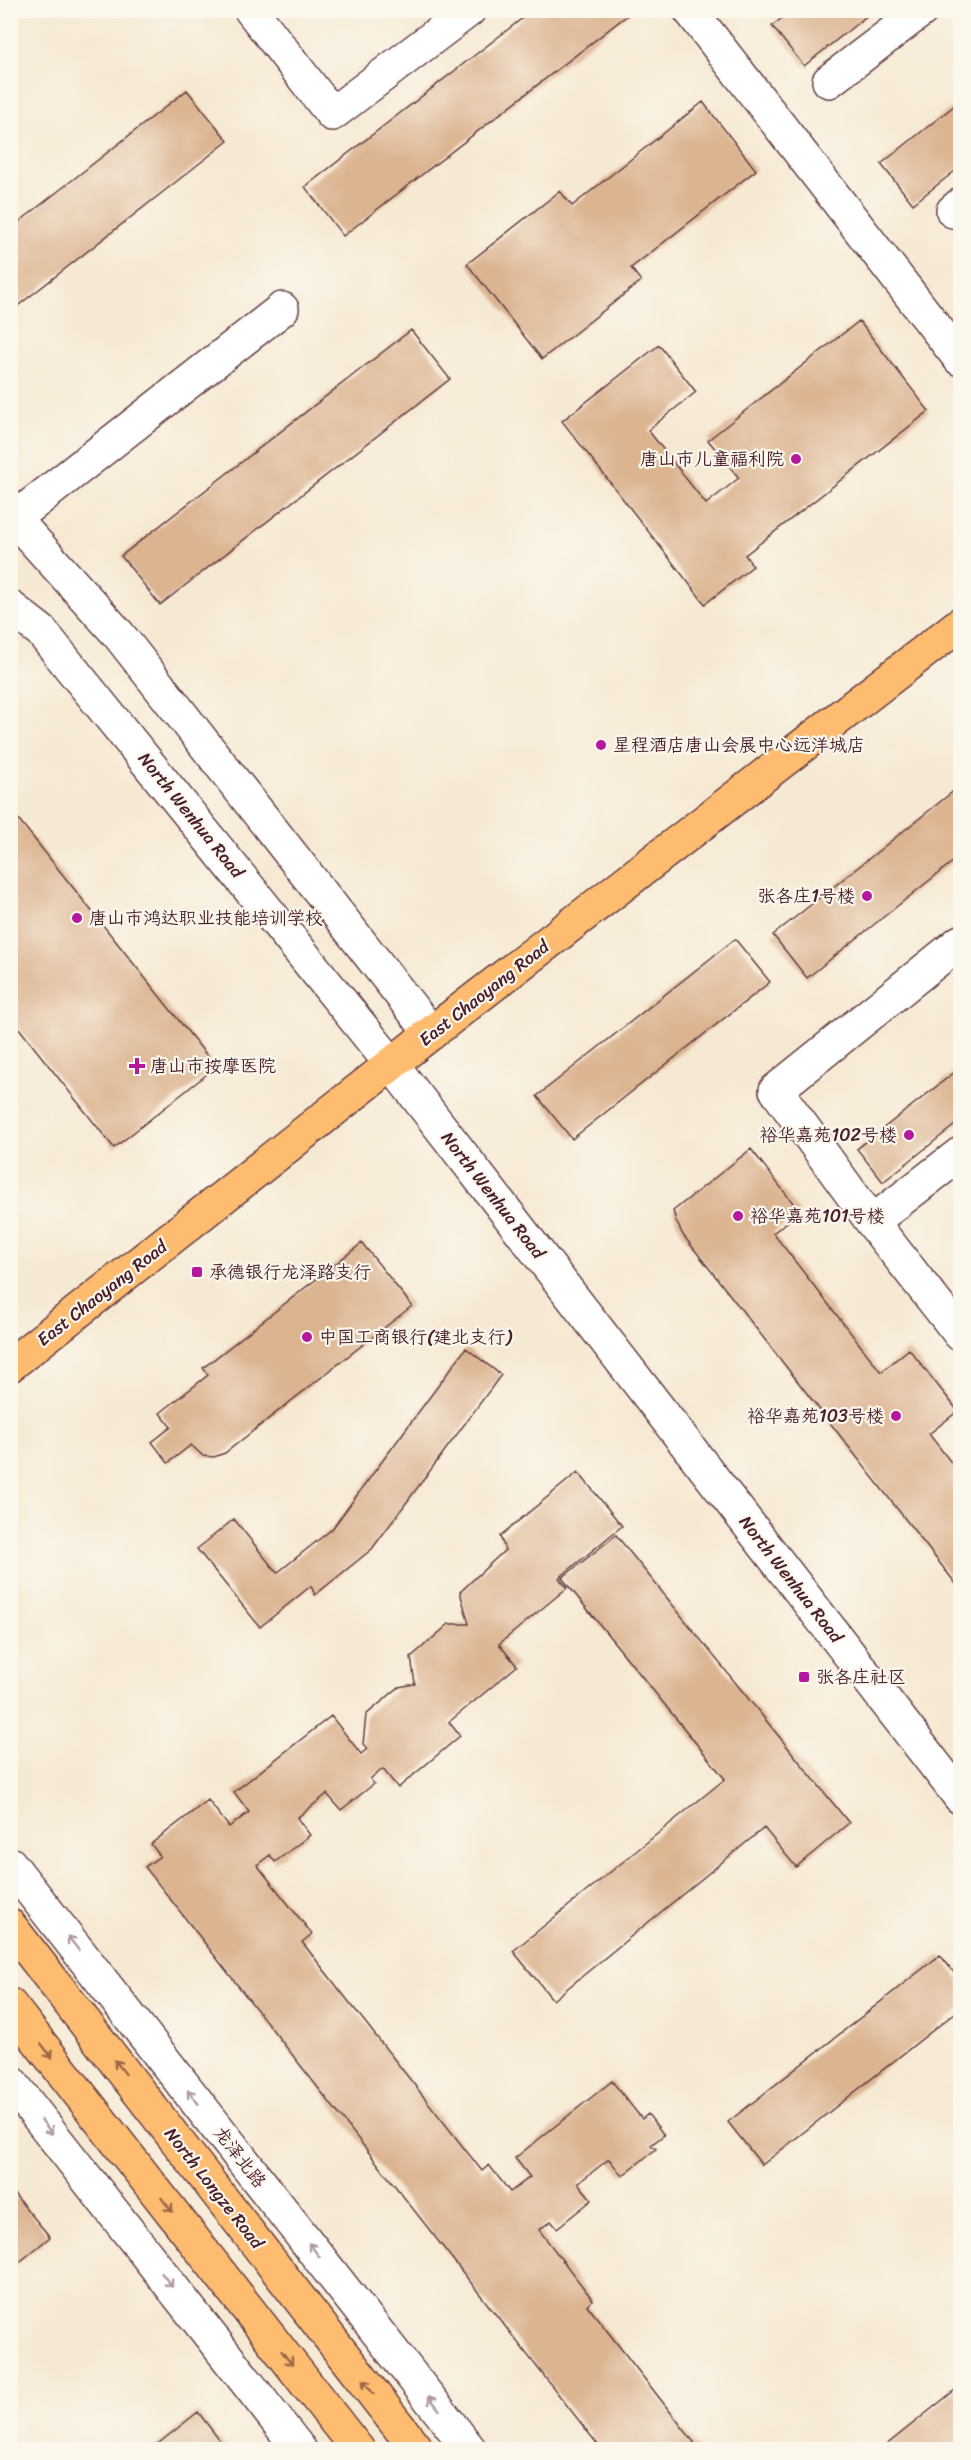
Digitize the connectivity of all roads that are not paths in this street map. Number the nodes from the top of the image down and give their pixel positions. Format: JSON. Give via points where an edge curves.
{"nodes":[{"id":1,"x":251,"y":10,"type":"edge"},
{"id":2,"x":469,"y":10,"type":"edge"},
{"id":3,"x":690,"y":10,"type":"edge"},
{"id":4,"x":922,"y":10,"type":"edge"},
{"id":5,"x":829,"y":81,"type":"dead end"},
{"id":6,"x":282,"y":309,"type":"dead end"},
{"id":7,"x":960,"y":359,"type":"edge"},
{"id":8,"x":13,"y":516,"type":"edge"},
{"id":9,"x":10,"y":607,"type":"edge"},
{"id":10,"x":960,"y":624,"type":"edge"},
{"id":11,"x":960,"y":942,"type":"edge"},
{"id":12,"x":431,"y":1033,"type":"junction"},
{"id":13,"x":393,"y":1065,"type":"junction"},
{"id":14,"x":960,"y":1154,"type":"edge"},
{"id":15,"x":872,"y":1222,"type":"junction"},
{"id":16,"x":960,"y":1334,"type":"edge"},
{"id":17,"x":10,"y":1365,"type":"edge"},
{"id":18,"x":960,"y":1797,"type":"edge"},
{"id":19,"x":10,"y":1864,"type":"edge"},
{"id":20,"x":10,"y":1926,"type":"edge"},
{"id":21,"x":10,"y":2005,"type":"edge"},
{"id":22,"x":10,"y":2081,"type":"edge"},
{"id":23,"x":300,"y":2450,"type":"edge"},
{"id":24,"x":358,"y":2450,"type":"edge"},
{"id":25,"x":417,"y":2450,"type":"edge"},
{"id":26,"x":470,"y":2450,"type":"edge"}],
"edges":[{"from":1,"to":2,"type":"street","via":[[332,114]]},
{"from":3,"to":7,"type":"street"},
{"from":4,"to":5,"type":"street"},
{"from":6,"to":8,"type":"street"},
{"from":8,"to":12,"type":"street","via":[[119,635]]},
{"from":9,"to":13,"type":"street","name":"North Wenhua Road","via":[[41,630]]},
{"from":10,"to":12,"type":"main road","name":"East Chaoyang Road"},
{"from":11,"to":15,"type":"street","via":[[776,1090]]},
{"from":12,"to":13,"type":"main road","name":"East Chaoyang Road"},
{"from":13,"to":17,"type":"main road","name":"East Chaoyang Road"},
{"from":13,"to":18,"type":"street","name":"North Wenhua Road"},
{"from":14,"to":15,"type":"street"},
{"from":15,"to":16,"type":"street"},
{"from":26,"to":19,"type":"street","name":"龙泽北路","one_way":true},
{"from":25,"to":20,"type":"main road","name":"North Longze Road","one_way":true},
{"from":21,"to":24,"type":"main road","one_way":true},
{"from":22,"to":23,"type":"street","one_way":true}]}
